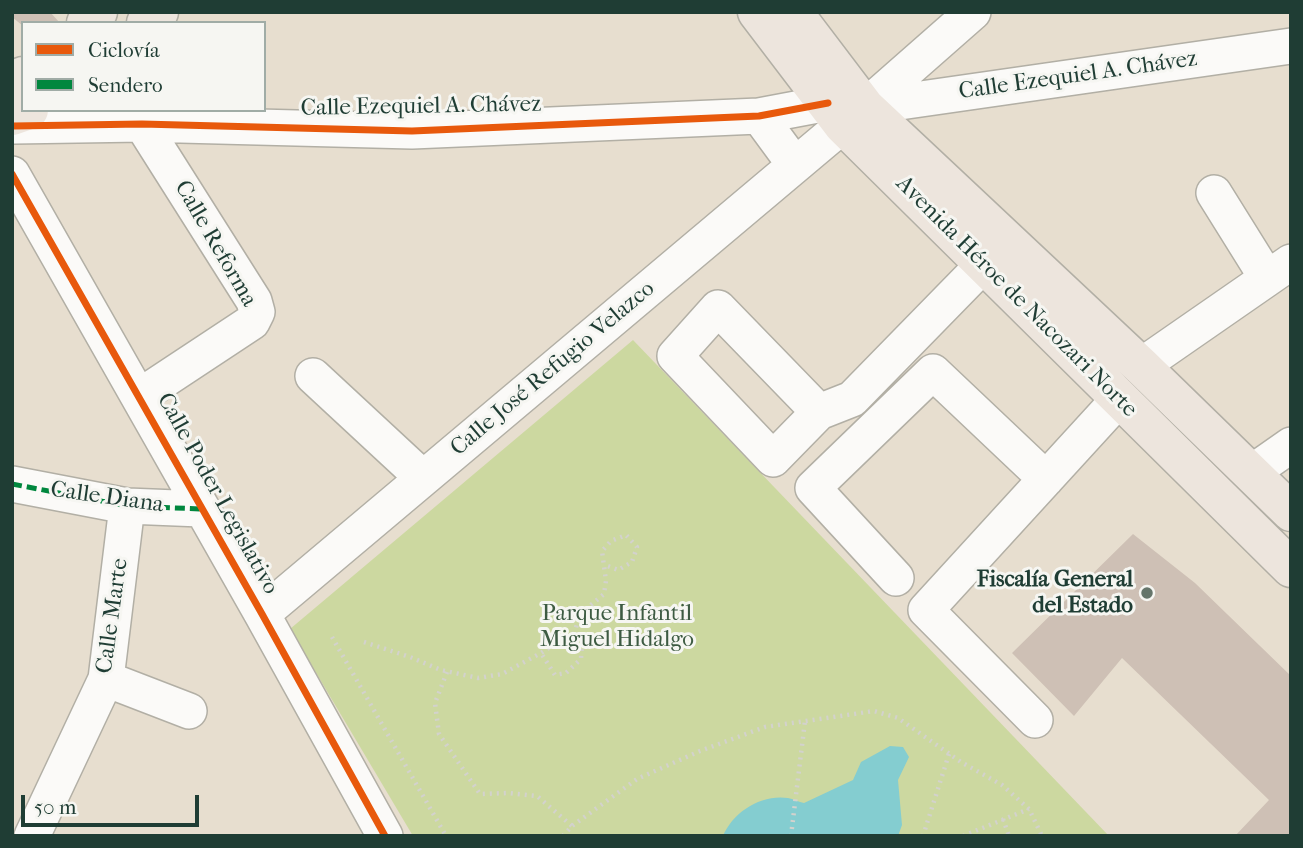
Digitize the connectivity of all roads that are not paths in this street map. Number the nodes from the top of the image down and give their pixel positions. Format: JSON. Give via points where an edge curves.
{"nodes":[{"id":1,"x":757,"y":12,"type":"edge"},
{"id":2,"x":793,"y":12,"type":"edge"},
{"id":3,"x":972,"y":12,"type":"edge"},
{"id":4,"x":1291,"y":46,"type":"edge"},
{"id":5,"x":845,"y":112,"type":"junction"},
{"id":6,"x":759,"y":116,"type":"junction"},
{"id":7,"x":12,"y":117,"type":"edge"},
{"id":8,"x":142,"y":124,"type":"junction"},
{"id":9,"x":13,"y":126,"type":"edge"},
{"id":10,"x":12,"y":140,"type":"edge"},
{"id":11,"x":795,"y":166,"type":"junction"},
{"id":12,"x":12,"y":174,"type":"edge"},
{"id":13,"x":1214,"y":193,"type":"dead end"},
{"id":14,"x":984,"y":264,"type":"junction"},
{"id":15,"x":1279,"y":270,"type":"edge"},
{"id":16,"x":1141,"y":366,"type":"junction"},
{"id":17,"x":313,"y":376,"type":"dead end"},
{"id":18,"x":140,"y":396,"type":"junction"},
{"id":19,"x":1119,"y":399,"type":"junction"},
{"id":20,"x":819,"y":412,"type":"dead end"},
{"id":21,"x":1291,"y":444,"type":"edge"},
{"id":22,"x":1251,"y":473,"type":"junction"},
{"id":23,"x":423,"y":478,"type":"junction"},
{"id":24,"x":1045,"y":479,"type":"junction"},
{"id":25,"x":12,"y":484,"type":"edge"},
{"id":26,"x":127,"y":506,"type":"junction"},
{"id":27,"x":201,"y":509,"type":"junction"},
{"id":28,"x":1291,"y":512,"type":"edge"},
{"id":29,"x":1291,"y":568,"type":"edge"},
{"id":30,"x":896,"y":578,"type":"dead end"},
{"id":31,"x":262,"y":614,"type":"junction"},
{"id":32,"x":106,"y":678,"type":"junction"},
{"id":33,"x":188,"y":711,"type":"dead end"},
{"id":34,"x":1035,"y":720,"type":"dead end"},
{"id":35,"x":32,"y":836,"type":"edge"},
{"id":36,"x":385,"y":836,"type":"edge"}],
"edges":[{"from":1,"to":5,"type":"main road","name":"Avenida Héroe de Nacozari Norte"},
{"from":2,"to":5,"type":"main road","name":"Avenida Héroe de Nacozari Norte"},
{"from":3,"to":5,"type":"street","name":"Calle José Refugio Velazco"},
{"from":4,"to":5,"type":"street","name":"Calle Ezequiel A. Chávez"},
{"from":5,"to":6,"type":"street","name":"Calle Ezequiel A. Chávez"},
{"from":5,"to":11,"type":"street","name":"Calle José Refugio Velazco"},
{"from":5,"to":14,"type":"main road","name":"Avenida Héroe de Nacozari Norte"},
{"from":5,"to":16,"type":"main road","name":"Avenida Héroe de Nacozari Norte"},
{"from":6,"to":8,"type":"street","name":"Calle Ezequiel A. Chávez","via":[[412,131]]},
{"from":6,"to":11,"type":"street"},
{"from":7,"to":9,"type":"street"},
{"from":8,"to":9,"type":"street","name":"Calle Ezequiel A. Chávez"},
{"from":8,"to":18,"type":"street","name":"Calle Reforma","via":[[257,312],[252,322]]},
{"from":9,"to":10,"type":"street"},
{"from":11,"to":23,"type":"street","name":"Calle José Refugio Velazco"},
{"from":12,"to":18,"type":"street","name":"Calle Poder Legislativo"},
{"from":13,"to":15,"type":"street"},
{"from":14,"to":19,"type":"main road","name":"Avenida Héroe de Nacozari Norte"},
{"from":14,"to":20,"type":"street","via":[[852,399]]},
{"from":15,"to":16,"type":"street"},
{"from":16,"to":22,"type":"main road","name":"Avenida Héroe de Nacozari Norte"},
{"from":17,"to":23,"type":"street"},
{"from":18,"to":27,"type":"street","name":"Calle Poder Legislativo"},
{"from":19,"to":24,"type":"street"},
{"from":19,"to":29,"type":"main road","name":"Avenida Héroe de Nacozari Norte"},
{"from":21,"to":22,"type":"street"},
{"from":22,"to":28,"type":"main road","name":"Avenida Héroe de Nacozari Norte"},
{"from":23,"to":31,"type":"street","name":"Calle José Refugio Velazco"},
{"from":24,"to":30,"type":"street","via":[[933,372],[813,488]]},
{"from":24,"to":34,"type":"street","via":[[926,610]]},
{"from":25,"to":26,"type":"street","name":"Calle Diana"},
{"from":26,"to":27,"type":"street","name":"Calle Diana"},
{"from":26,"to":32,"type":"street","name":"Calle Marte"},
{"from":27,"to":31,"type":"street","name":"Calle Poder Legislativo"},
{"from":31,"to":36,"type":"street","name":"Calle Poder Legislativo"},
{"from":32,"to":33,"type":"street"},
{"from":32,"to":35,"type":"street","name":"Calle Marte"}]}
